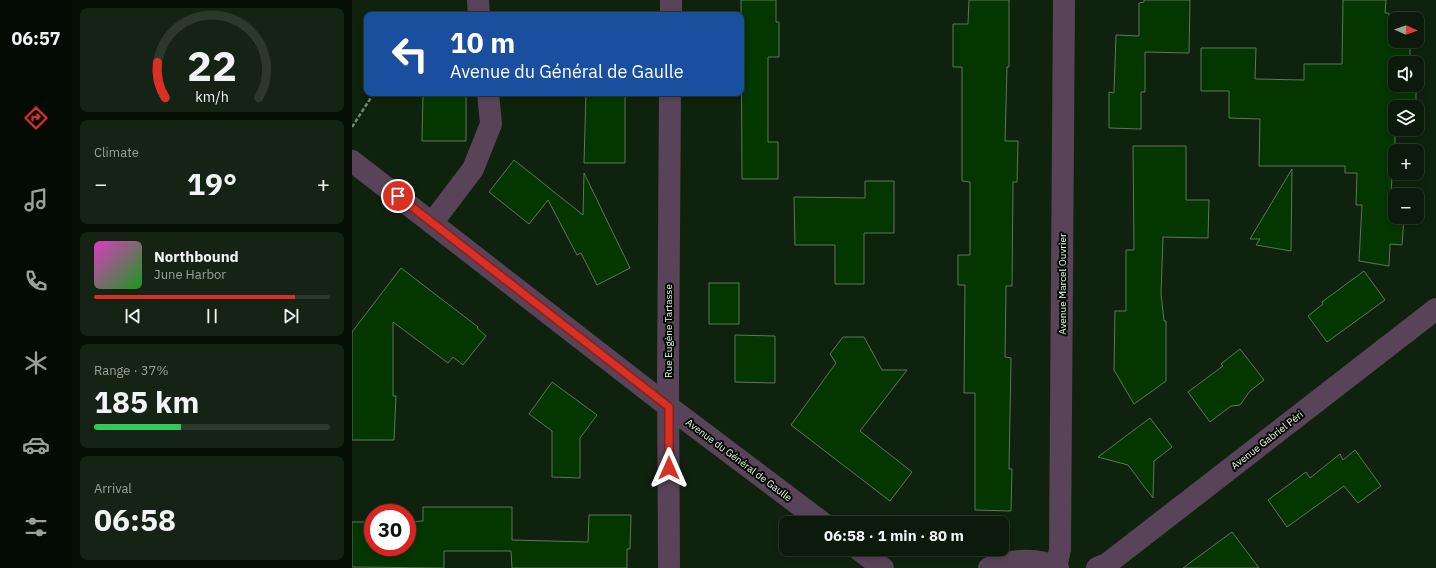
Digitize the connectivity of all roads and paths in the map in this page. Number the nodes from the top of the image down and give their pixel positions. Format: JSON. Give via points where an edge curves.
{"nodes":[{"id":1,"x":478,"y":0,"type":"edge"},
{"id":2,"x":671,"y":0,"type":"edge"},
{"id":3,"x":1064,"y":0,"type":"edge"},
{"id":4,"x":479,"y":12,"type":"edge"},
{"id":5,"x":671,"y":12,"type":"edge"},
{"id":6,"x":372,"y":96,"type":"edge"},
{"id":7,"x":488,"y":96,"type":"edge"},
{"id":8,"x":670,"y":96,"type":"edge"},
{"id":9,"x":352,"y":127,"type":"edge"},
{"id":10,"x":352,"y":161,"type":"edge"},
{"id":11,"x":432,"y":223,"type":"junction"},
{"id":12,"x":1436,"y":309,"type":"edge"},
{"id":13,"x":669,"y":407,"type":"junction"},
{"id":14,"x":814,"y":516,"type":"edge"},
{"id":15,"x":867,"y":556,"type":"edge"},
{"id":16,"x":1057,"y":567,"type":"edge"},
{"id":17,"x":669,"y":568,"type":"edge"},
{"id":18,"x":883,"y":568,"type":"edge"},
{"id":19,"x":988,"y":568,"type":"edge"},
{"id":20,"x":1097,"y":568,"type":"edge"}],
"edges":[{"from":1,"to":4,"type":"street"},
{"from":2,"to":5,"type":"street"},
{"from":3,"to":16,"type":"street","name":"Avenue Marcel Ouvrier","via":[[1060,550]]},
{"from":6,"to":9,"type":"path"},
{"from":7,"to":11,"type":"street","via":[[491,124],[473,169]]},
{"from":8,"to":13,"type":"street","name":"Rue Eugène Tartasse"},
{"from":10,"to":11,"type":"street","name":"Avenue du Général de Gaulle"},
{"from":11,"to":13,"type":"street","name":"Avenue du Général de Gaulle"},
{"from":12,"to":20,"type":"street","name":"Avenue Gabriel Péri","via":[[1107,564]]},
{"from":13,"to":14,"type":"street","name":"Avenue du Général de Gaulle"},
{"from":13,"to":17,"type":"street","name":"Rue Eugène Tartasse"},
{"from":15,"to":18,"type":"street"},
{"from":16,"to":19,"type":"street","via":[[1030,560],[1005,562]]}]}
